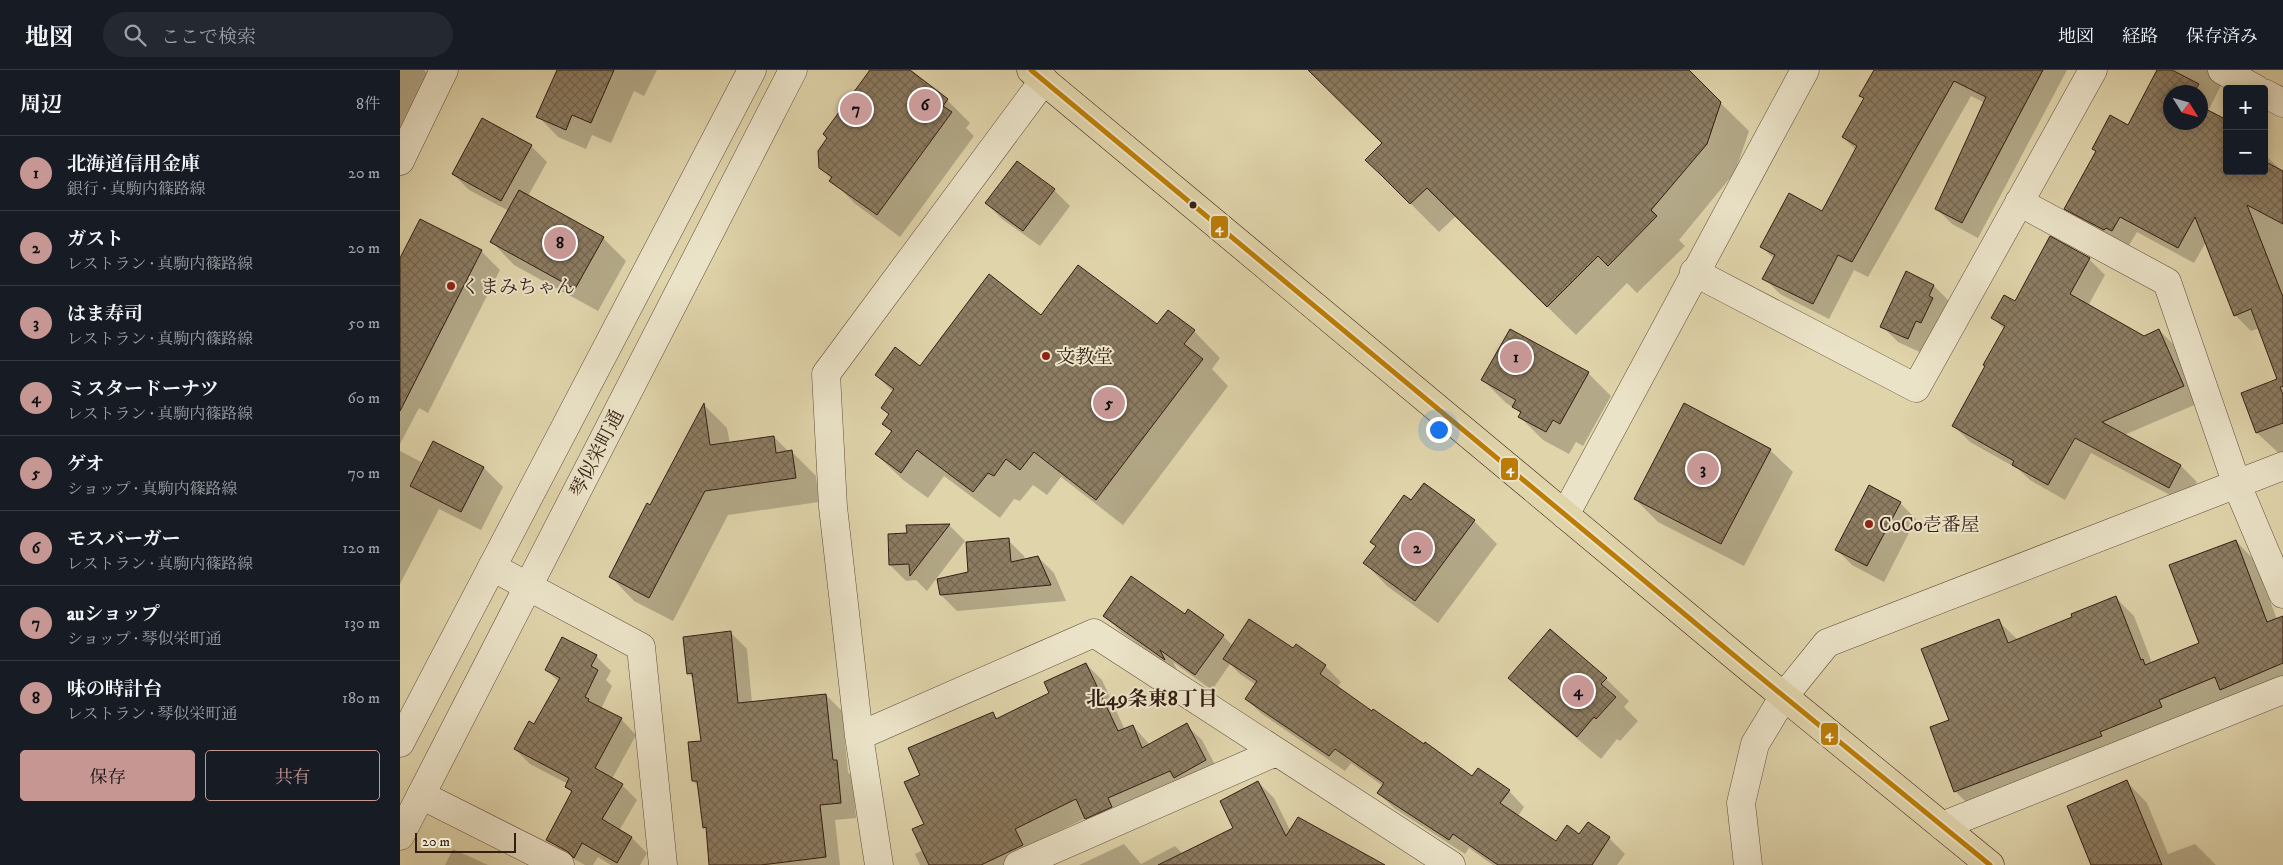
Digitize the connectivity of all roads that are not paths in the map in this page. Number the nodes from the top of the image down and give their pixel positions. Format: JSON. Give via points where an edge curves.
{"nodes":[{"id":1,"x":444,"y":70,"type":"edge"},
{"id":2,"x":752,"y":70,"type":"edge"},
{"id":3,"x":793,"y":70,"type":"edge"},
{"id":4,"x":1805,"y":70,"type":"edge"},
{"id":5,"x":2093,"y":70,"type":"edge"},
{"id":6,"x":2222,"y":70,"type":"edge"},
{"id":7,"x":1038,"y":75,"type":"edge"},
{"id":8,"x":2249,"y":85,"type":"edge"},
{"id":9,"x":2268,"y":95,"type":"edge"},
{"id":10,"x":2283,"y":103,"type":"edge"},
{"id":11,"x":400,"y":161,"type":"edge"},
{"id":12,"x":2019,"y":202,"type":"junction"},
{"id":13,"x":1694,"y":272,"type":"junction"},
{"id":14,"x":2283,"y":466,"type":"edge"},
{"id":15,"x":2237,"y":485,"type":"junction"},
{"id":16,"x":1565,"y":515,"type":"junction"},
{"id":17,"x":492,"y":567,"type":"junction"},
{"id":18,"x":528,"y":586,"type":"junction"},
{"id":19,"x":2283,"y":594,"type":"edge"},
{"id":20,"x":2283,"y":690,"type":"edge"},
{"id":21,"x":1784,"y":696,"type":"junction"},
{"id":22,"x":859,"y":736,"type":"junction"},
{"id":23,"x":400,"y":743,"type":"edge"},
{"id":24,"x":1276,"y":752,"type":"junction"},
{"id":25,"x":421,"y":795,"type":"junction"},
{"id":26,"x":1942,"y":826,"type":"junction"},
{"id":27,"x":400,"y":836,"type":"edge"},
{"id":28,"x":560,"y":865,"type":"edge"},
{"id":29,"x":663,"y":865,"type":"edge"},
{"id":30,"x":879,"y":865,"type":"edge"},
{"id":31,"x":1018,"y":865,"type":"edge"},
{"id":32,"x":1451,"y":865,"type":"edge"},
{"id":33,"x":1748,"y":865,"type":"edge"},
{"id":34,"x":1990,"y":865,"type":"edge"}],
"edges":[{"from":1,"to":11,"type":"street"},
{"from":2,"to":17,"type":"street","name":"琴似栄町通"},
{"from":3,"to":18,"type":"street","name":"琴似栄町通"},
{"from":4,"to":13,"type":"street"},
{"from":5,"to":12,"type":"street"},
{"from":6,"to":8,"type":"street"},
{"from":7,"to":16,"type":"main road"},
{"from":7,"to":22,"type":"street","via":[[826,374],[833,507]]},
{"from":9,"to":10,"type":"street"},
{"from":12,"to":13,"type":"street","via":[[1916,388]]},
{"from":12,"to":15,"type":"street","via":[[2167,282]]},
{"from":13,"to":16,"type":"street"},
{"from":14,"to":15,"type":"street"},
{"from":15,"to":19,"type":"street"},
{"from":15,"to":21,"type":"street","via":[[1827,643]]},
{"from":16,"to":21,"type":"main road"},
{"from":17,"to":18,"type":"street"},
{"from":17,"to":23,"type":"street","name":"琴似栄町通"},
{"from":18,"to":25,"type":"street","name":"琴似栄町通"},
{"from":18,"to":29,"type":"street","via":[[641,647]]},
{"from":20,"to":26,"type":"street"},
{"from":21,"to":26,"type":"main road"},
{"from":21,"to":33,"type":"street","via":[[1755,744],[1740,803]]},
{"from":22,"to":24,"type":"street","via":[[1094,633]]},
{"from":22,"to":30,"type":"street"},
{"from":24,"to":31,"type":"street"},
{"from":24,"to":32,"type":"street"},
{"from":25,"to":27,"type":"street","name":"琴似栄町通"},
{"from":25,"to":28,"type":"street"},
{"from":26,"to":34,"type":"main road"}]}
